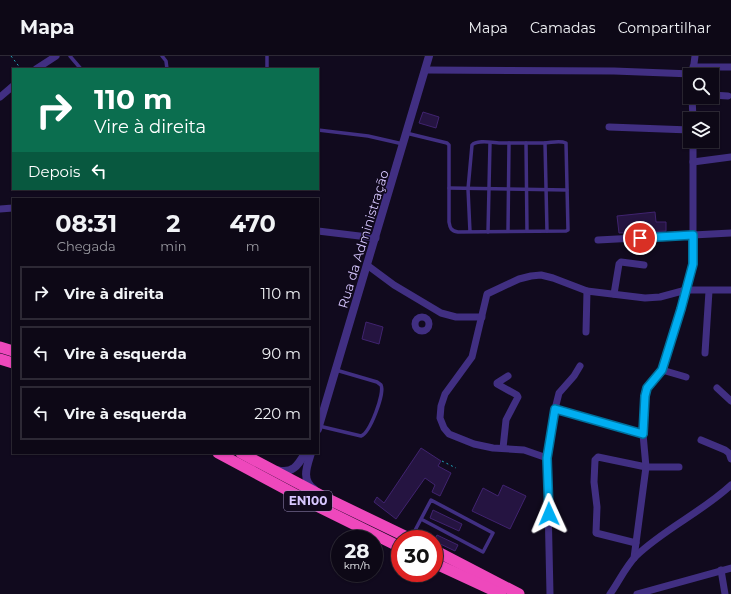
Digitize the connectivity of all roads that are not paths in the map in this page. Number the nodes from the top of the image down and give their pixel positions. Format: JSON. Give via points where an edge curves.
{"nodes":[{"id":1,"x":56,"y":56,"type":"edge"},
{"id":2,"x":70,"y":56,"type":"edge"},
{"id":3,"x":162,"y":56,"type":"edge"},
{"id":4,"x":267,"y":56,"type":"edge"},
{"id":5,"x":429,"y":56,"type":"edge"},
{"id":6,"x":695,"y":56,"type":"edge"},
{"id":7,"x":731,"y":67,"type":"edge"},
{"id":8,"x":38,"y":68,"type":"edge"},
{"id":9,"x":79,"y":68,"type":"edge"},
{"id":10,"x":167,"y":68,"type":"edge"},
{"id":11,"x":267,"y":68,"type":"edge"},
{"id":12,"x":694,"y":68,"type":"edge"},
{"id":13,"x":719,"y":69,"type":"edge"},
{"id":14,"x":425,"y":70,"type":"junction"},
{"id":15,"x":683,"y":72,"type":"edge"},
{"id":16,"x":12,"y":87,"type":"edge"},
{"id":17,"x":719,"y":95,"type":"edge"},
{"id":18,"x":728,"y":96,"type":"dead end"},
{"id":19,"x":0,"y":97,"type":"edge"},
{"id":20,"x":609,"y":127,"type":"dead end"},
{"id":21,"x":319,"y":130,"type":"edge"},
{"id":22,"x":683,"y":130,"type":"edge"},
{"id":23,"x":406,"y":133,"type":"junction"},
{"id":24,"x":490,"y":142,"type":"junction"},
{"id":25,"x":509,"y":143,"type":"junction"},
{"id":26,"x":526,"y":143,"type":"junction"},
{"id":27,"x":545,"y":143,"type":"junction"},
{"id":28,"x":404,"y":144,"type":"junction"},
{"id":29,"x":693,"y":148,"type":"edge"},
{"id":30,"x":731,"y":157,"type":"edge"},
{"id":31,"x":693,"y":162,"type":"junction"},
{"id":32,"x":449,"y":188,"type":"junction"},
{"id":33,"x":468,"y":189,"type":"junction"},
{"id":34,"x":489,"y":189,"type":"junction"},
{"id":35,"x":509,"y":190,"type":"junction"},
{"id":36,"x":527,"y":190,"type":"junction"},
{"id":37,"x":567,"y":190,"type":"junction"},
{"id":38,"x":546,"y":191,"type":"junction"},
{"id":39,"x":12,"y":208,"type":"edge"},
{"id":40,"x":0,"y":209,"type":"edge"},
{"id":41,"x":319,"y":231,"type":"edge"},
{"id":42,"x":508,"y":231,"type":"junction"},
{"id":43,"x":528,"y":231,"type":"junction"},
{"id":44,"x":547,"y":231,"type":"junction"},
{"id":45,"x":470,"y":232,"type":"junction"},
{"id":46,"x":488,"y":232,"type":"junction"},
{"id":47,"x":731,"y":233,"type":"edge"},
{"id":48,"x":693,"y":235,"type":"junction"},
{"id":49,"x":376,"y":238,"type":"junction"},
{"id":50,"x":598,"y":240,"type":"dead end"},
{"id":51,"x":367,"y":265,"type":"junction"},
{"id":52,"x":644,"y":266,"type":"dead end"},
{"id":53,"x":686,"y":290,"type":"junction"},
{"id":54,"x":708,"y":290,"type":"junction"},
{"id":55,"x":731,"y":290,"type":"edge"},
{"id":56,"x":587,"y":291,"type":"junction"},
{"id":57,"x":614,"y":294,"type":"junction"},
{"id":58,"x":431,"y":308,"type":"junction"},
{"id":59,"x":426,"y":317,"type":"dead end"},
{"id":60,"x":482,"y":317,"type":"junction"},
{"id":61,"x":586,"y":332,"type":"dead end"},
{"id":62,"x":0,"y":348,"type":"edge"},
{"id":63,"x":12,"y":351,"type":"edge"},
{"id":64,"x":705,"y":352,"type":"dead end"},
{"id":65,"x":0,"y":359,"type":"edge"},
{"id":66,"x":12,"y":363,"type":"edge"},
{"id":67,"x":580,"y":366,"type":"dead end"},
{"id":68,"x":336,"y":370,"type":"junction"},
{"id":69,"x":662,"y":370,"type":"junction"},
{"id":70,"x":508,"y":376,"type":"dead end"},
{"id":71,"x":686,"y":377,"type":"dead end"},
{"id":72,"x":717,"y":388,"type":"dead end"},
{"id":73,"x":731,"y":401,"type":"edge"},
{"id":74,"x":555,"y":409,"type":"junction"},
{"id":75,"x":319,"y":425,"type":"edge"},
{"id":76,"x":319,"y":428,"type":"edge"},
{"id":77,"x":643,"y":434,"type":"junction"},
{"id":78,"x":701,"y":440,"type":"dead end"},
{"id":79,"x":503,"y":448,"type":"junction"},
{"id":80,"x":220,"y":454,"type":"edge"},
{"id":81,"x":243,"y":454,"type":"edge"},
{"id":82,"x":304,"y":454,"type":"edge"},
{"id":83,"x":311,"y":454,"type":"edge"},
{"id":84,"x":547,"y":458,"type":"junction"},
{"id":85,"x":731,"y":459,"type":"edge"},
{"id":86,"x":267,"y":467,"type":"junction"},
{"id":87,"x":646,"y":467,"type":"junction"},
{"id":88,"x":679,"y":467,"type":"dead end"},
{"id":89,"x":731,"y":485,"type":"edge"},
{"id":90,"x":330,"y":500,"type":"junction"},
{"id":91,"x":421,"y":519,"type":"junction"},
{"id":92,"x":392,"y":530,"type":"edge"},
{"id":93,"x":416,"y":530,"type":"edge"},
{"id":94,"x":391,"y":542,"type":"edge"},
{"id":95,"x":636,"y":543,"type":"junction"},
{"id":96,"x":443,"y":555,"type":"edge"},
{"id":97,"x":634,"y":558,"type":"junction"},
{"id":98,"x":443,"y":567,"type":"edge"},
{"id":99,"x":731,"y":568,"type":"edge"},
{"id":100,"x":721,"y":570,"type":"junction"},
{"id":101,"x":501,"y":594,"type":"edge"},
{"id":102,"x":519,"y":594,"type":"edge"},
{"id":103,"x":550,"y":594,"type":"edge"},
{"id":104,"x":610,"y":594,"type":"edge"},
{"id":105,"x":637,"y":594,"type":"edge"},
{"id":106,"x":725,"y":594,"type":"edge"}],
"edges":[{"from":1,"to":8,"type":"street"},
{"from":2,"to":9,"type":"lane"},
{"from":3,"to":10,"type":"lane"},
{"from":4,"to":11,"type":"lane"},
{"from":5,"to":14,"type":"street","name":"Rua da Administração"},
{"from":6,"to":12,"type":"street"},
{"from":7,"to":13,"type":"street"},
{"from":14,"to":15,"type":"street"},
{"from":14,"to":23,"type":"street","name":"Rua da Administração"},
{"from":16,"to":19,"type":"street"},
{"from":17,"to":18,"type":"street"},
{"from":20,"to":22,"type":"street"},
{"from":21,"to":28,"type":"lane","via":[[368,136]]},
{"from":23,"to":28,"type":"street","name":"Rua da Administração"},
{"from":23,"to":32,"type":"lane","via":[[449,145]]},
{"from":24,"to":25,"type":"lane"},
{"from":24,"to":33,"type":"lane","via":[[478,141],[472,145]]},
{"from":24,"to":34,"type":"lane"},
{"from":25,"to":26,"type":"lane"},
{"from":25,"to":35,"type":"lane"},
{"from":26,"to":27,"type":"lane"},
{"from":26,"to":36,"type":"lane"},
{"from":27,"to":37,"type":"lane","via":[[566,143]]},
{"from":27,"to":38,"type":"lane"},
{"from":28,"to":49,"type":"street","name":"Rua da Administração"},
{"from":29,"to":31,"type":"street"},
{"from":30,"to":31,"type":"street"},
{"from":31,"to":48,"type":"street"},
{"from":32,"to":33,"type":"lane"},
{"from":32,"to":45,"type":"lane","via":[[450,228],[458,232]]},
{"from":33,"to":34,"type":"lane"},
{"from":33,"to":45,"type":"lane"},
{"from":34,"to":35,"type":"lane"},
{"from":34,"to":46,"type":"lane"},
{"from":35,"to":36,"type":"lane"},
{"from":35,"to":42,"type":"lane"},
{"from":36,"to":38,"type":"lane"},
{"from":36,"to":43,"type":"lane"},
{"from":37,"to":38,"type":"lane"},
{"from":37,"to":44,"type":"lane","via":[[569,229]]},
{"from":38,"to":44,"type":"lane"},
{"from":39,"to":40,"type":"street"},
{"from":41,"to":49,"type":"street"},
{"from":42,"to":43,"type":"lane"},
{"from":42,"to":46,"type":"lane"},
{"from":43,"to":44,"type":"lane"},
{"from":45,"to":46,"type":"lane"},
{"from":47,"to":48,"type":"street"},
{"from":48,"to":50,"type":"street"},
{"from":48,"to":53,"type":"street","via":[[693,264]]},
{"from":49,"to":51,"type":"street","name":"Rua da Administração"},
{"from":51,"to":58,"type":"street"},
{"from":51,"to":68,"type":"street","name":"Rua da Administração"},
{"from":52,"to":57,"type":"street","via":[[621,262]]},
{"from":53,"to":54,"type":"street"},
{"from":53,"to":57,"type":"street","via":[[652,298]]},
{"from":53,"to":69,"type":"street"},
{"from":54,"to":55,"type":"street"},
{"from":54,"to":64,"type":"street"},
{"from":56,"to":57,"type":"street"},
{"from":56,"to":60,"type":"street","via":[[553,278],[531,276],[487,294]]},
{"from":56,"to":61,"type":"street"},
{"from":58,"to":59,"type":"street"},
{"from":58,"to":60,"type":"street","via":[[456,317]]},
{"from":60,"to":79,"type":"street","via":[[472,357],[445,394],[440,418],[449,434],[481,446]]},
{"from":62,"to":63,"type":"highway"},
{"from":65,"to":66,"type":"highway"},
{"from":67,"to":74,"type":"street","via":[[559,393]]},
{"from":68,"to":75,"type":"street","name":"Rua da Administração"},
{"from":68,"to":76,"type":"lane","via":[[377,382],[381,385],[382,391],[372,422],[364,435]]},
{"from":69,"to":71,"type":"street"},
{"from":69,"to":77,"type":"street","via":[[647,388]]},
{"from":70,"to":79,"type":"street","via":[[497,383],[518,397],[506,420]]},
{"from":72,"to":73,"type":"street"},
{"from":74,"to":77,"type":"street"},
{"from":74,"to":84,"type":"street"},
{"from":77,"to":87,"type":"street"},
{"from":78,"to":85,"type":"street","via":[[725,450]]},
{"from":79,"to":84,"type":"street","via":[[524,450]]},
{"from":80,"to":94,"type":"highway","number":"EN100"},
{"from":81,"to":86,"type":"highway","number":"EN100"},
{"from":82,"to":86,"type":"street","via":[[295,467],[287,471]]},
{"from":83,"to":90,"type":"street","via":[[306,468],[306,479],[312,488]]},
{"from":84,"to":103,"type":"street"},
{"from":86,"to":90,"type":"highway","number":"EN100"},
{"from":87,"to":88,"type":"street"},
{"from":87,"to":95,"type":"street"},
{"from":87,"to":95,"type":"street","via":[[598,457],[595,460],[596,533]]},
{"from":89,"to":97,"type":"street"},
{"from":90,"to":92,"type":"highway","number":"EN100"},
{"from":91,"to":91,"type":"lane","via":[[431,500],[494,533],[483,552]]},
{"from":91,"to":93,"type":"lane"},
{"from":95,"to":97,"type":"street"},
{"from":96,"to":102,"type":"highway"},
{"from":97,"to":104,"type":"street"},
{"from":98,"to":101,"type":"highway"},
{"from":99,"to":100,"type":"street"},
{"from":100,"to":105,"type":"street"},
{"from":100,"to":106,"type":"street"}]}
